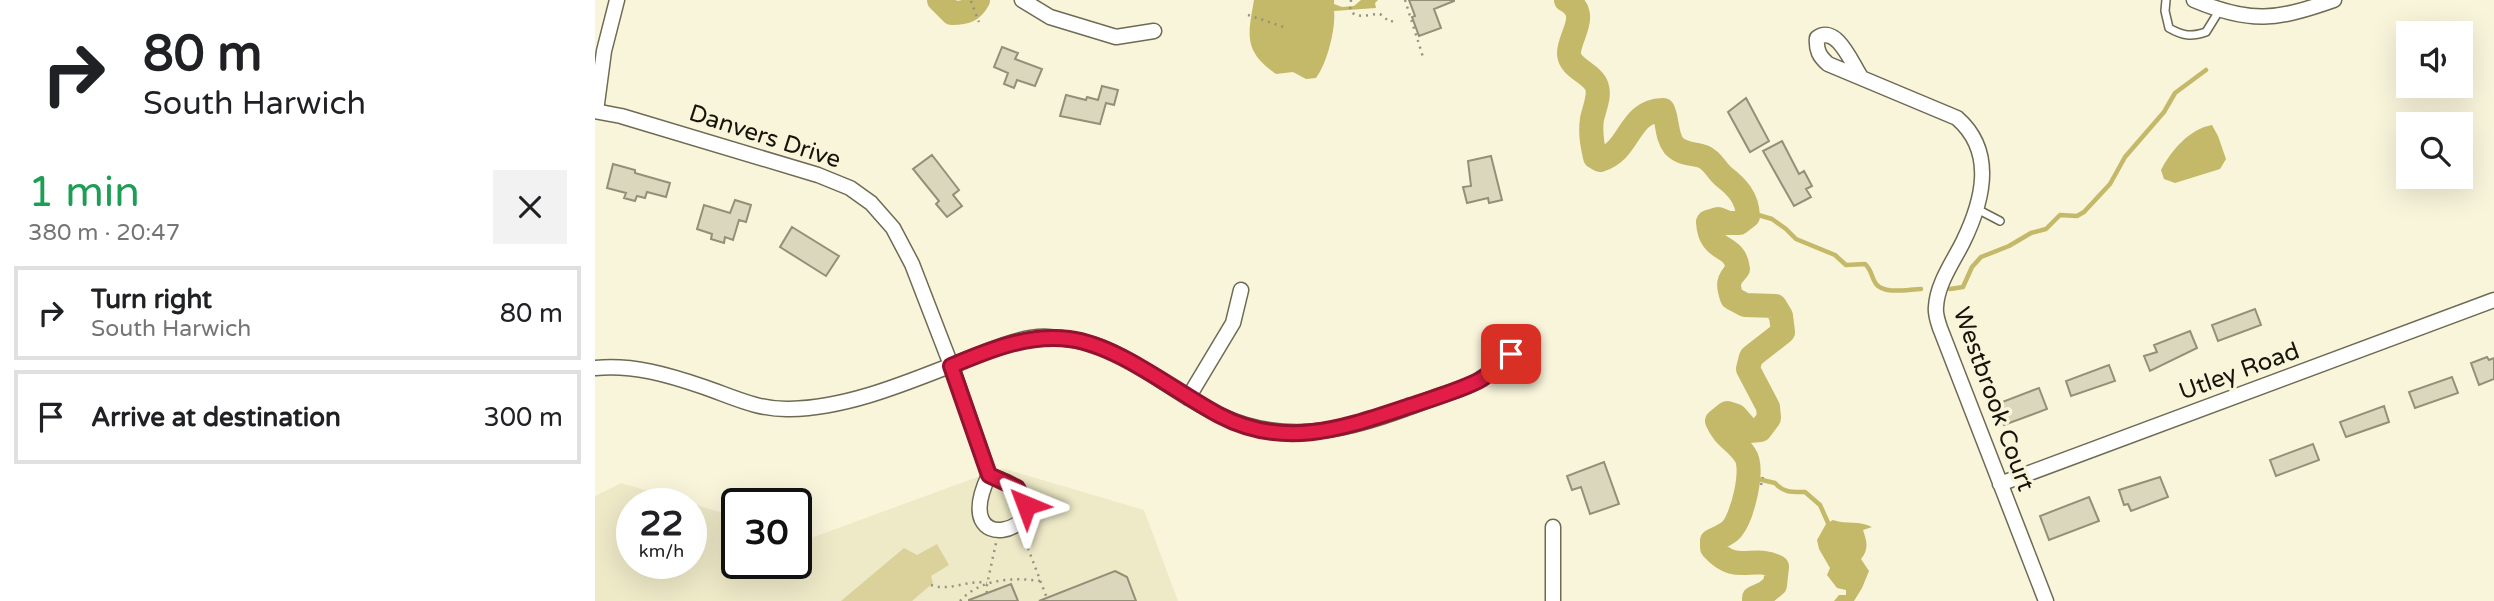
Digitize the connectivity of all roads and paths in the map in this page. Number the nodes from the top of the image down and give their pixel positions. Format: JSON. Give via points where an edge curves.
{"nodes":[{"id":1,"x":617,"y":0,"type":"edge"},
{"id":2,"x":1023,"y":0,"type":"edge"},
{"id":3,"x":1351,"y":0,"type":"edge"},
{"id":4,"x":1405,"y":0,"type":"edge"},
{"id":5,"x":2166,"y":0,"type":"edge"},
{"id":6,"x":2194,"y":0,"type":"edge"},
{"id":7,"x":2334,"y":0,"type":"edge"},
{"id":8,"x":971,"y":1,"type":"edge"},
{"id":9,"x":2219,"y":11,"type":"junction"},
{"id":10,"x":1248,"y":15,"type":"dead end"},
{"id":11,"x":1395,"y":20,"type":"dead end"},
{"id":12,"x":979,"y":22,"type":"dead end"},
{"id":13,"x":1287,"y":28,"type":"dead end"},
{"id":14,"x":1154,"y":30,"type":"dead end"},
{"id":15,"x":1423,"y":57,"type":"dead end"},
{"id":16,"x":1861,"y":78,"type":"dead end"},
{"id":17,"x":595,"y":111,"type":"edge"},
{"id":18,"x":1976,"y":208,"type":"junction"},
{"id":19,"x":2000,"y":221,"type":"dead end"},
{"id":20,"x":1241,"y":290,"type":"dead end"},
{"id":21,"x":2494,"y":300,"type":"edge"},
{"id":22,"x":1527,"y":341,"type":"dead end"},
{"id":23,"x":951,"y":366,"type":"junction"},
{"id":24,"x":595,"y":368,"type":"edge"},
{"id":25,"x":1188,"y":398,"type":"junction"},
{"id":26,"x":989,"y":475,"type":"dead end"},
{"id":27,"x":1763,"y":477,"type":"dead end"},
{"id":28,"x":2000,"y":484,"type":"junction"},
{"id":29,"x":1761,"y":485,"type":"dead end"},
{"id":30,"x":1553,"y":527,"type":"dead end"},
{"id":31,"x":1021,"y":532,"type":"dead end"},
{"id":32,"x":997,"y":540,"type":"dead end"},
{"id":33,"x":1040,"y":581,"type":"junction"},
{"id":34,"x":987,"y":583,"type":"junction"},
{"id":35,"x":931,"y":585,"type":"dead end"},
{"id":36,"x":987,"y":593,"type":"dead end"},
{"id":37,"x":960,"y":601,"type":"edge"},
{"id":38,"x":1048,"y":601,"type":"edge"},
{"id":39,"x":1553,"y":601,"type":"edge"},
{"id":40,"x":2046,"y":601,"type":"edge"}],
"edges":[{"from":1,"to":17,"type":"street"},
{"from":2,"to":14,"type":"street","via":[[1050,17],[1116,37]]},
{"from":3,"to":11,"type":"path","via":[[1350,8],[1357,16],[1380,14],[1390,22]]},
{"from":4,"to":15,"type":"path"},
{"from":5,"to":9,"type":"lane","via":[[2169,29],[2183,36],[2206,32]]},
{"from":6,"to":9,"type":"street"},
{"from":7,"to":9,"type":"street","via":[[2268,18]]},
{"from":8,"to":12,"type":"path"},
{"from":10,"to":13,"type":"path"},
{"from":16,"to":18,"type":"street","name":"Westbrook Court","via":[[1957,118],[1972,131],[1984,174]]},
{"from":17,"to":23,"type":"street","name":"Danvers Drive","via":[[818,175],[860,194],[893,228],[904,247]]},
{"from":18,"to":19,"type":"lane"},
{"from":18,"to":28,"type":"street","name":"Westbrook Court","via":[[1935,308]]},
{"from":20,"to":25,"type":"street","via":[[1233,323]]},
{"from":21,"to":28,"type":"street","name":"Utley Road"},
{"from":22,"to":25,"type":"street","via":[[1480,380],[1331,431],[1252,428]]},
{"from":23,"to":24,"type":"street","via":[[851,399],[789,409],[760,407],[634,368]]},
{"from":23,"to":25,"type":"street","via":[[1020,341],[1071,339],[1121,357]]},
{"from":23,"to":26,"type":"street","name":"Danvers Drive"},
{"from":27,"to":29,"type":"path"},
{"from":28,"to":40,"type":"street","name":"Westbrook Court"},
{"from":30,"to":39,"type":"street"},
{"from":31,"to":33,"type":"path"},
{"from":32,"to":34,"type":"path"},
{"from":33,"to":34,"type":"path","via":[[1022,578]]},
{"from":33,"to":38,"type":"path"},
{"from":34,"to":35,"type":"path"},
{"from":34,"to":36,"type":"path"},
{"from":34,"to":37,"type":"path"}]}
